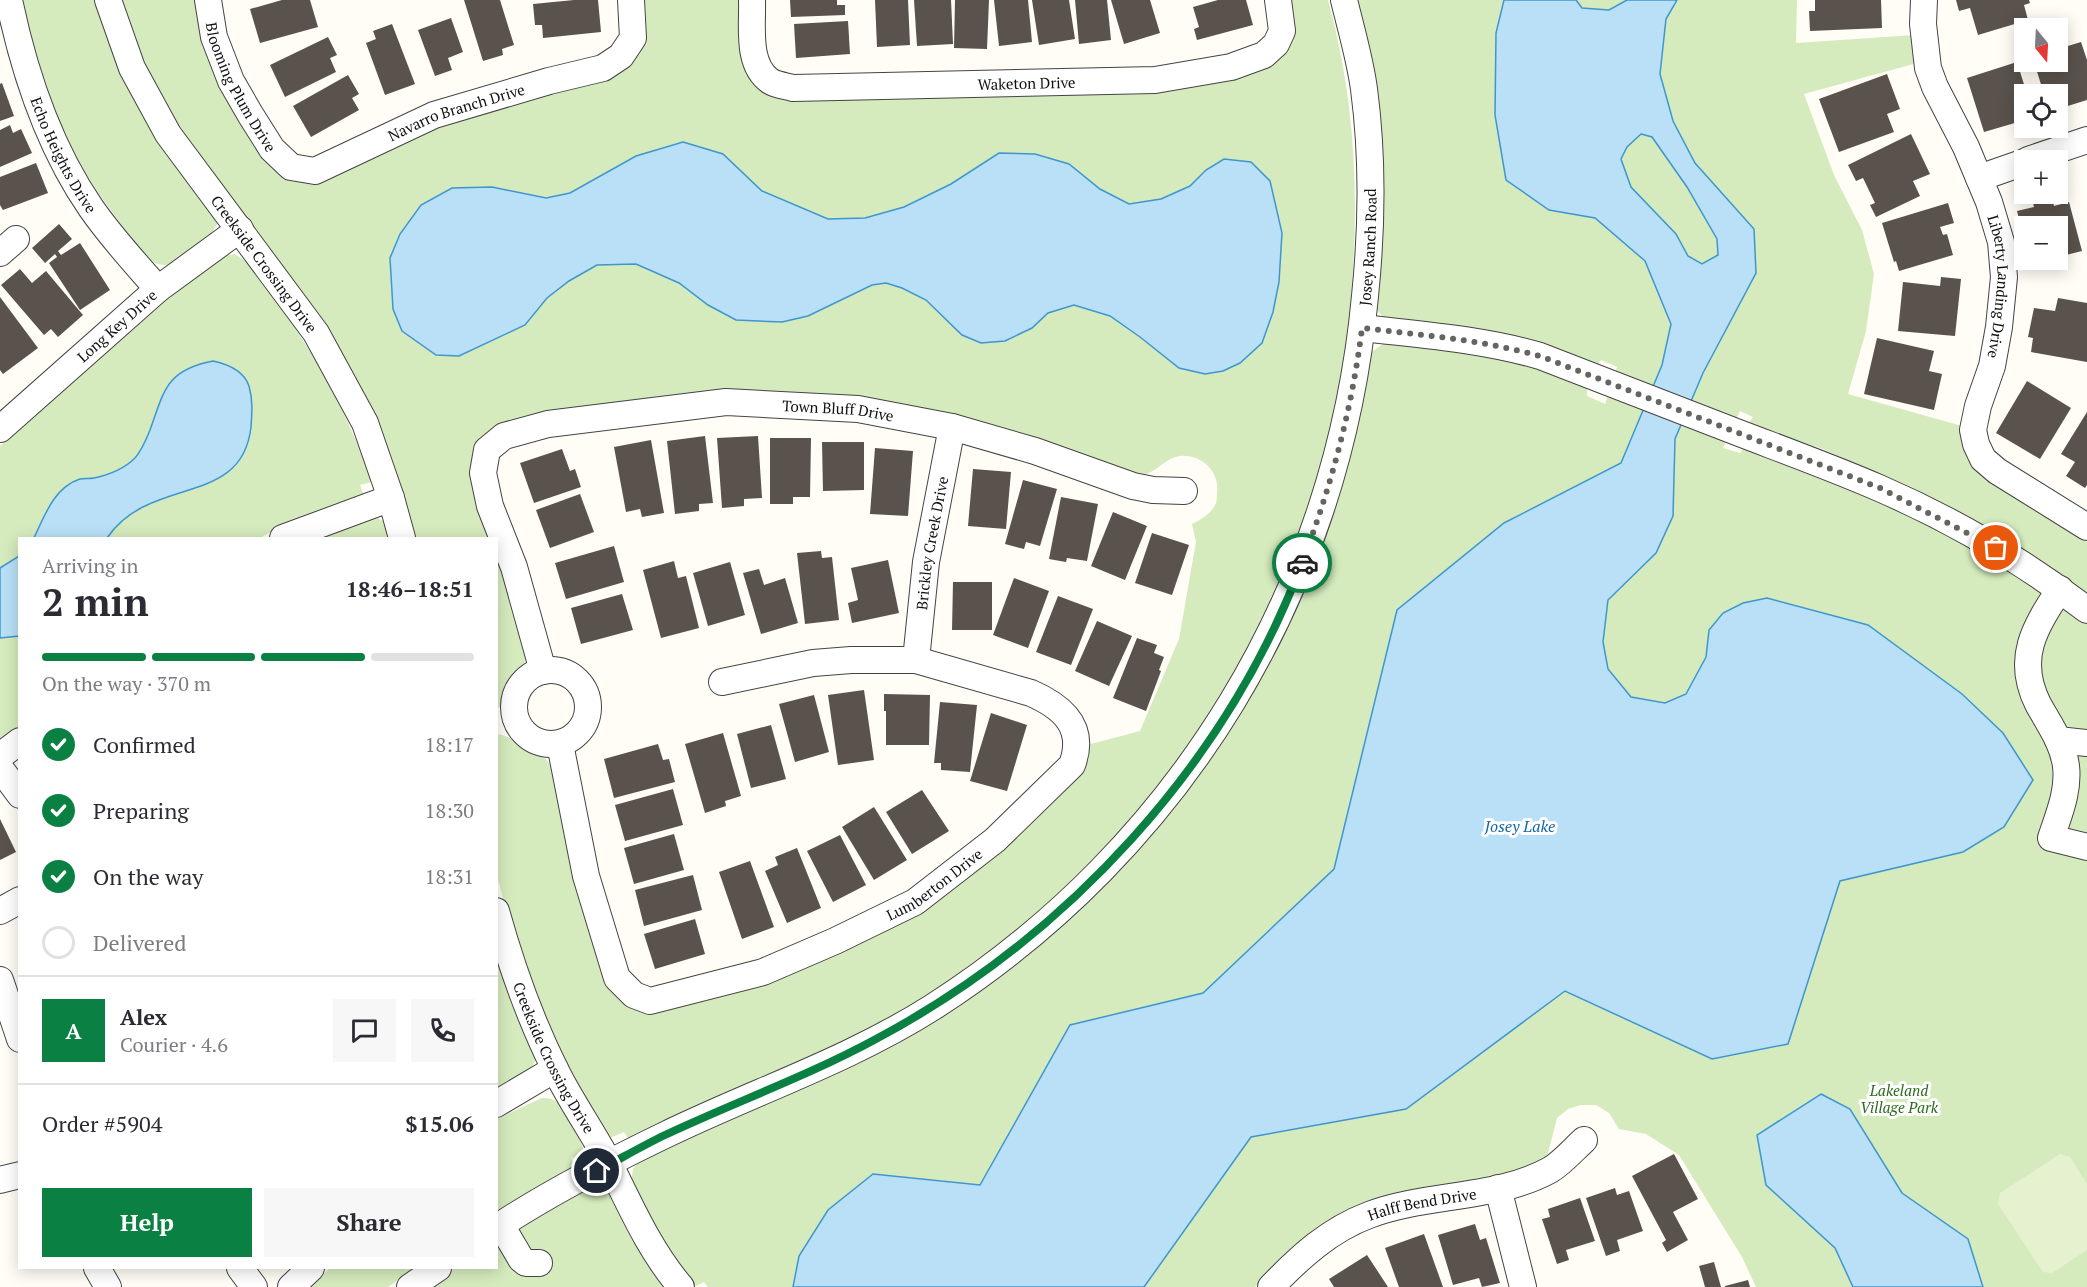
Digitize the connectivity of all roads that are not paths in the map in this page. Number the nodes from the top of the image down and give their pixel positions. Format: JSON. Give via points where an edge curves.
{"nodes":[{"id":1,"x":9,"y":0,"type":"edge"},
{"id":2,"x":108,"y":0,"type":"edge"},
{"id":3,"x":208,"y":0,"type":"edge"},
{"id":4,"x":632,"y":0,"type":"edge"},
{"id":5,"x":752,"y":0,"type":"edge"},
{"id":6,"x":1278,"y":0,"type":"edge"},
{"id":7,"x":1344,"y":0,"type":"edge"},
{"id":8,"x":1924,"y":0,"type":"edge"},
{"id":9,"x":2087,"y":140,"type":"edge"},
{"id":10,"x":2058,"y":150,"type":"edge"},
{"id":11,"x":2014,"y":166,"type":"edge"},
{"id":12,"x":291,"y":167,"type":"joint"},
{"id":13,"x":1979,"y":178,"type":"junction"},
{"id":14,"x":240,"y":229,"type":"junction"},
{"id":15,"x":158,"y":290,"type":"junction"},
{"id":16,"x":1362,"y":328,"type":"junction"},
{"id":17,"x":952,"y":427,"type":"junction"},
{"id":18,"x":0,"y":429,"type":"edge"},
{"id":19,"x":1184,"y":491,"type":"dead end"},
{"id":20,"x":391,"y":498,"type":"junction"},
{"id":21,"x":2087,"y":527,"type":"edge"},
{"id":22,"x":289,"y":537,"type":"edge"},
{"id":23,"x":402,"y":537,"type":"edge"},
{"id":24,"x":2060,"y":589,"type":"junction"},
{"id":25,"x":2087,"y":610,"type":"edge"},
{"id":26,"x":916,"y":660,"type":"junction"},
{"id":27,"x":543,"y":670,"type":"junction"},
{"id":28,"x":723,"y":682,"type":"dead end"},
{"id":29,"x":506,"y":723,"type":"edge"},
{"id":30,"x":2058,"y":740,"type":"junction"},
{"id":31,"x":18,"y":742,"type":"edge"},
{"id":32,"x":2087,"y":743,"type":"edge"},
{"id":33,"x":560,"y":744,"type":"junction"},
{"id":34,"x":0,"y":756,"type":"edge"},
{"id":35,"x":0,"y":768,"type":"edge"},
{"id":36,"x":18,"y":792,"type":"edge"},
{"id":37,"x":2087,"y":847,"type":"edge"},
{"id":38,"x":18,"y":901,"type":"edge"},
{"id":39,"x":0,"y":911,"type":"edge"},
{"id":40,"x":498,"y":918,"type":"edge"},
{"id":41,"x":0,"y":980,"type":"edge"},
{"id":42,"x":18,"y":1033,"type":"edge"},
{"id":43,"x":555,"y":1069,"type":"junction"},
{"id":44,"x":498,"y":1103,"type":"edge"},
{"id":45,"x":1584,"y":1140,"type":"dead end"},
{"id":46,"x":609,"y":1164,"type":"junction"},
{"id":47,"x":18,"y":1176,"type":"edge"},
{"id":48,"x":0,"y":1180,"type":"edge"},
{"id":49,"x":1498,"y":1188,"type":"junction"},
{"id":50,"x":499,"y":1226,"type":"edge"},
{"id":51,"x":539,"y":1263,"type":"dead end"},
{"id":52,"x":98,"y":1269,"type":"edge"},
{"id":53,"x":241,"y":1269,"type":"edge"},
{"id":54,"x":310,"y":1269,"type":"edge"},
{"id":55,"x":437,"y":1269,"type":"edge"},
{"id":56,"x":108,"y":1287,"type":"edge"},
{"id":57,"x":254,"y":1287,"type":"edge"},
{"id":58,"x":291,"y":1287,"type":"edge"},
{"id":59,"x":410,"y":1287,"type":"edge"},
{"id":60,"x":681,"y":1287,"type":"edge"},
{"id":61,"x":1271,"y":1287,"type":"edge"},
{"id":62,"x":1522,"y":1287,"type":"edge"}],
"edges":[{"from":1,"to":15,"type":"street","name":"Echo Heights Drive","via":[[37,99],[71,176],[111,234]]},
{"from":2,"to":14,"type":"street","name":"Creekside Crossing Drive","via":[[132,68],[168,134]]},
{"from":3,"to":12,"type":"street","name":"Blooming Plum Drive","via":[[214,37],[231,81],[272,149]]},
{"from":4,"to":12,"type":"street","name":"Navarro Branch Drive","via":[[633,38],[621,56],[603,68],[434,115],[315,171]]},
{"from":5,"to":6,"type":"street","name":"Waketon Drive","via":[[754,58],[771,82],[793,88],[1155,80],[1231,68],[1264,56],[1276,44],[1282,31]]},
{"from":7,"to":16,"type":"street","name":"Josey Ranch Road","via":[[1364,88],[1369,142],[1371,203]]},
{"from":8,"to":13,"type":"street","name":"Liberty Landing Drive","via":[[1928,68]]},
{"from":9,"to":10,"type":"street"},
{"from":11,"to":13,"type":"street"},
{"from":13,"to":21,"type":"street","name":"Liberty Landing Drive","via":[[2001,242],[2004,277],[1992,366],[1973,430],[1976,444],[1983,459],[1997,471]]},
{"from":14,"to":15,"type":"street","name":"Long Key Drive"},
{"from":14,"to":20,"type":"street","name":"Creekside Crossing Drive","via":[[316,333],[365,423]]},
{"from":15,"to":18,"type":"street","name":"Long Key Drive"},
{"from":16,"to":24,"type":"street","via":[[1472,341],[1540,356],[1889,493],[1996,548]]},
{"from":16,"to":46,"type":"street","name":"Josey Ranch Road","via":[[1358,365],[1336,464],[1318,521],[1271,633],[1239,693],[1201,751],[1118,854],[998,961],[932,1008],[814,1071]]},
{"from":17,"to":19,"type":"street","name":"Town Bluff Drive","via":[[1133,486]]},
{"from":17,"to":26,"type":"street","name":"Brickley Creek Drive","via":[[926,562]]},
{"from":17,"to":27,"type":"street","name":"Town Bluff Drive","via":[[858,409],[726,402],[548,423],[504,436],[487,450],[483,473]]},
{"from":20,"to":22,"type":"street"},
{"from":20,"to":23,"type":"street","name":"Creekside Crossing Drive"},
{"from":24,"to":25,"type":"street"},
{"from":24,"to":30,"type":"street","via":[[2037,625],[2028,667],[2037,702]]},
{"from":26,"to":28,"type":"street","name":"Lumberton Drive","via":[[813,663]]},
{"from":26,"to":33,"type":"street","name":"Lumberton Drive","via":[[1031,693],[1062,710],[1075,732],[1071,765],[995,840],[915,902],[763,972],[678,995],[650,1001],[634,995],[617,978],[586,876]]},
{"from":27,"to":29,"type":"street","via":[[521,684]]},
{"from":27,"to":33,"type":"street","via":[[556,670],[579,682],[588,706],[581,730]]},
{"from":29,"to":33,"type":"street","via":[[538,743]]},
{"from":30,"to":32,"type":"street"},
{"from":30,"to":37,"type":"street","via":[[2067,784],[2051,838]]},
{"from":31,"to":34,"type":"street"},
{"from":35,"to":36,"type":"street"},
{"from":38,"to":39,"type":"street"},
{"from":40,"to":43,"type":"street","name":"Creekside Crossing Drive","via":[[510,962]]},
{"from":41,"to":42,"type":"street"},
{"from":43,"to":44,"type":"street"},
{"from":43,"to":46,"type":"street","name":"Creekside Crossing Drive"},
{"from":45,"to":49,"type":"street","name":"Halff Bend Drive","via":[[1552,1169]]},
{"from":46,"to":50,"type":"street","name":"Josey Ranch Road"},
{"from":46,"to":60,"type":"street","name":"Creekside Crossing Drive","via":[[666,1270]]},
{"from":47,"to":48,"type":"street"},
{"from":49,"to":61,"type":"street","name":"Halff Bend Drive","via":[[1409,1203],[1359,1219],[1318,1243]]},
{"from":49,"to":62,"type":"street"},
{"from":50,"to":51,"type":"street","via":[[521,1259]]},
{"from":52,"to":56,"type":"street"},
{"from":53,"to":57,"type":"street"},
{"from":54,"to":58,"type":"street"},
{"from":55,"to":59,"type":"street"}]}
